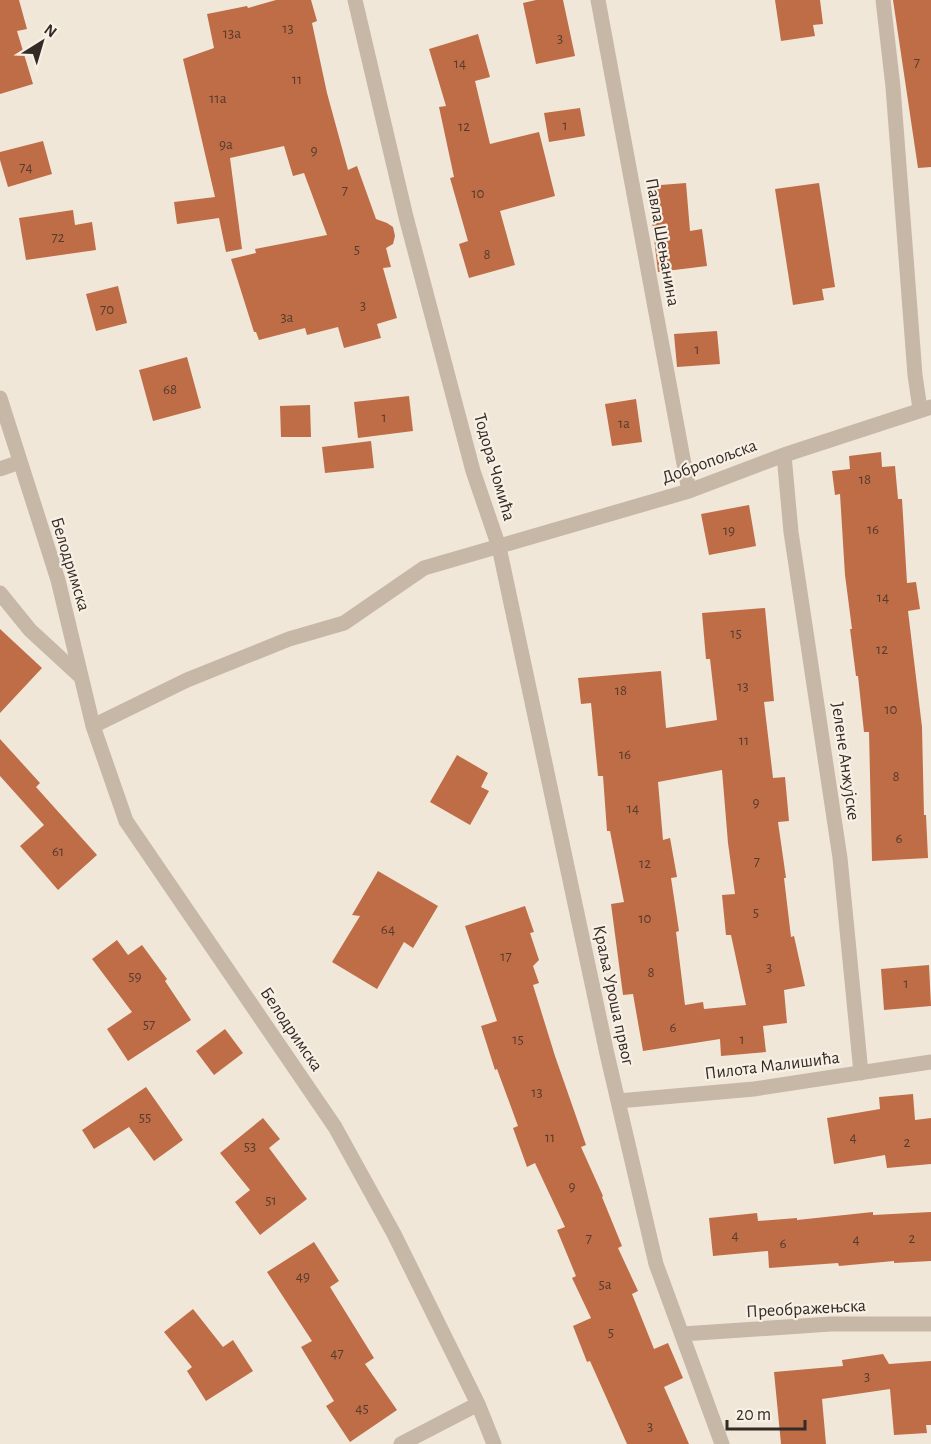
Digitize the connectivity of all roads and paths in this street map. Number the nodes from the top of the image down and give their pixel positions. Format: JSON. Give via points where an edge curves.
{"nodes":[{"id":1,"x":355,"y":0,"type":"edge"},
{"id":2,"x":598,"y":0,"type":"edge"},
{"id":3,"x":883,"y":0,"type":"edge"},
{"id":4,"x":0,"y":398,"type":"edge"},
{"id":5,"x":926,"y":408,"type":"edge"},
{"id":6,"x":784,"y":455,"type":"junction"},
{"id":7,"x":20,"y":462,"type":"junction"},
{"id":8,"x":0,"y":469,"type":"edge"},
{"id":9,"x":689,"y":491,"type":"junction"},
{"id":10,"x":499,"y":547,"type":"junction"},
{"id":11,"x":0,"y":593,"type":"edge"},
{"id":12,"x":81,"y":677,"type":"junction"},
{"id":13,"x":93,"y":726,"type":"junction"},
{"id":14,"x":931,"y":1062,"type":"edge"},
{"id":15,"x":861,"y":1073,"type":"junction"},
{"id":16,"x":618,"y":1101,"type":"junction"},
{"id":17,"x":931,"y":1324,"type":"edge"},
{"id":18,"x":682,"y":1334,"type":"junction"},
{"id":19,"x":478,"y":1404,"type":"junction"},
{"id":20,"x":401,"y":1444,"type":"edge"},
{"id":21,"x":494,"y":1444,"type":"edge"},
{"id":22,"x":722,"y":1444,"type":"edge"}],
"edges":[{"from":1,"to":10,"type":"street","name":"Тодора Чомића","via":[[406,217],[473,471]]},
{"from":2,"to":9,"type":"street","name":"Павла Шењанина"},
{"from":3,"to":5,"type":"street","via":[[915,375]]},
{"from":4,"to":7,"type":"street","name":"Белодримска"},
{"from":5,"to":6,"type":"street","name":"Добропољска"},
{"from":6,"to":9,"type":"street","name":"Добропољска"},
{"from":6,"to":15,"type":"street","name":"Јелене Анжујске","via":[[791,532],[840,858]]},
{"from":7,"to":8,"type":"street"},
{"from":7,"to":12,"type":"street","name":"Белодримска","via":[[58,580]]},
{"from":9,"to":10,"type":"street","name":"Добропољска"},
{"from":10,"to":13,"type":"street","name":"Тодора Чомића","via":[[424,568],[345,623],[289,639],[187,680]]},
{"from":10,"to":16,"type":"street","name":"Краља Уроша првог"},
{"from":11,"to":12,"type":"street","via":[[30,630]]},
{"from":12,"to":13,"type":"street","name":"Белодримска"},
{"from":13,"to":19,"type":"street","name":"Белодримска","via":[[126,821],[335,1126],[394,1234]]},
{"from":14,"to":15,"type":"street","name":"Пилота Малишића"},
{"from":15,"to":16,"type":"street","name":"Пилота Малишића","via":[[754,1089]]},
{"from":16,"to":18,"type":"street","name":"Краља Уроша првог","via":[[656,1264]]},
{"from":17,"to":18,"type":"street","name":"Преображењска","via":[[831,1324]]},
{"from":18,"to":22,"type":"street","name":"Краља Уроша првог"},
{"from":19,"to":20,"type":"street"},
{"from":19,"to":21,"type":"street","name":"Белодримска"}]}
